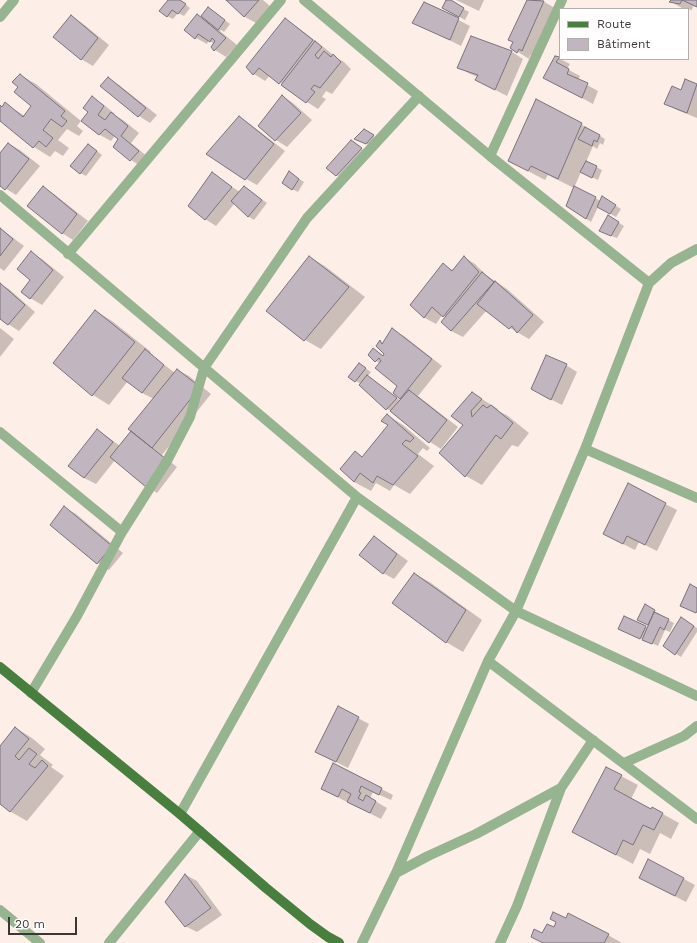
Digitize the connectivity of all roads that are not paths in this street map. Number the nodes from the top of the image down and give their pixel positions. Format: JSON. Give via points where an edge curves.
{"nodes":[{"id":1,"x":14,"y":0,"type":"edge"},
{"id":2,"x":281,"y":0,"type":"edge"},
{"id":3,"x":304,"y":0,"type":"edge"},
{"id":4,"x":562,"y":0,"type":"edge"},
{"id":5,"x":0,"y":17,"type":"edge"},
{"id":6,"x":419,"y":96,"type":"junction"},
{"id":7,"x":490,"y":156,"type":"junction"},
{"id":8,"x":0,"y":195,"type":"edge"},
{"id":9,"x":697,"y":250,"type":"edge"},
{"id":10,"x":68,"y":254,"type":"junction"},
{"id":11,"x":649,"y":283,"type":"junction"},
{"id":12,"x":204,"y":368,"type":"junction"},
{"id":13,"x":0,"y":432,"type":"edge"},
{"id":14,"x":585,"y":449,"type":"junction"},
{"id":15,"x":357,"y":497,"type":"junction"},
{"id":16,"x":697,"y":498,"type":"edge"},
{"id":17,"x":122,"y":532,"type":"junction"},
{"id":18,"x":516,"y":611,"type":"junction"},
{"id":19,"x":488,"y":662,"type":"junction"},
{"id":20,"x":0,"y":667,"type":"edge"},
{"id":21,"x":31,"y":693,"type":"junction"},
{"id":22,"x":697,"y":696,"type":"edge"},
{"id":23,"x":697,"y":726,"type":"edge"},
{"id":24,"x":593,"y":740,"type":"junction"},
{"id":25,"x":624,"y":763,"type":"junction"},
{"id":26,"x":562,"y":788,"type":"junction"},
{"id":27,"x":180,"y":814,"type":"junction"},
{"id":28,"x":697,"y":819,"type":"edge"},
{"id":29,"x":200,"y":831,"type":"junction"},
{"id":30,"x":396,"y":873,"type":"junction"},
{"id":31,"x":0,"y":910,"type":"edge"},
{"id":32,"x":35,"y":941,"type":"edge"},
{"id":33,"x":109,"y":943,"type":"edge"},
{"id":34,"x":339,"y":943,"type":"edge"},
{"id":35,"x":362,"y":943,"type":"edge"},
{"id":36,"x":500,"y":943,"type":"edge"}],
"edges":[{"from":1,"to":5,"type":"street"},
{"from":2,"to":10,"type":"street"},
{"from":3,"to":6,"type":"street"},
{"from":4,"to":7,"type":"street"},
{"from":6,"to":7,"type":"street"},
{"from":6,"to":12,"type":"street","via":[[307,218]]},
{"from":7,"to":11,"type":"street"},
{"from":8,"to":10,"type":"street"},
{"from":9,"to":11,"type":"street","via":[[671,263]]},
{"from":10,"to":12,"type":"street"},
{"from":11,"to":14,"type":"street"},
{"from":12,"to":15,"type":"street"},
{"from":12,"to":17,"type":"street","via":[[190,417]]},
{"from":13,"to":17,"type":"street"},
{"from":14,"to":16,"type":"street"},
{"from":14,"to":18,"type":"street"},
{"from":15,"to":18,"type":"street"},
{"from":15,"to":27,"type":"street"},
{"from":17,"to":21,"type":"street","via":[[78,616]]},
{"from":18,"to":19,"type":"street"},
{"from":18,"to":22,"type":"street"},
{"from":19,"to":24,"type":"street"},
{"from":19,"to":30,"type":"street"},
{"from":20,"to":21,"type":"main road"},
{"from":21,"to":27,"type":"main road"},
{"from":23,"to":25,"type":"street","via":[[684,736]]},
{"from":24,"to":25,"type":"street"},
{"from":24,"to":26,"type":"street"},
{"from":25,"to":28,"type":"street"},
{"from":26,"to":30,"type":"street"},
{"from":26,"to":36,"type":"street"},
{"from":27,"to":29,"type":"main road"},
{"from":29,"to":33,"type":"street"},
{"from":29,"to":34,"type":"main road","via":[[310,924]]},
{"from":30,"to":35,"type":"street"},
{"from":31,"to":32,"type":"street"}]}
